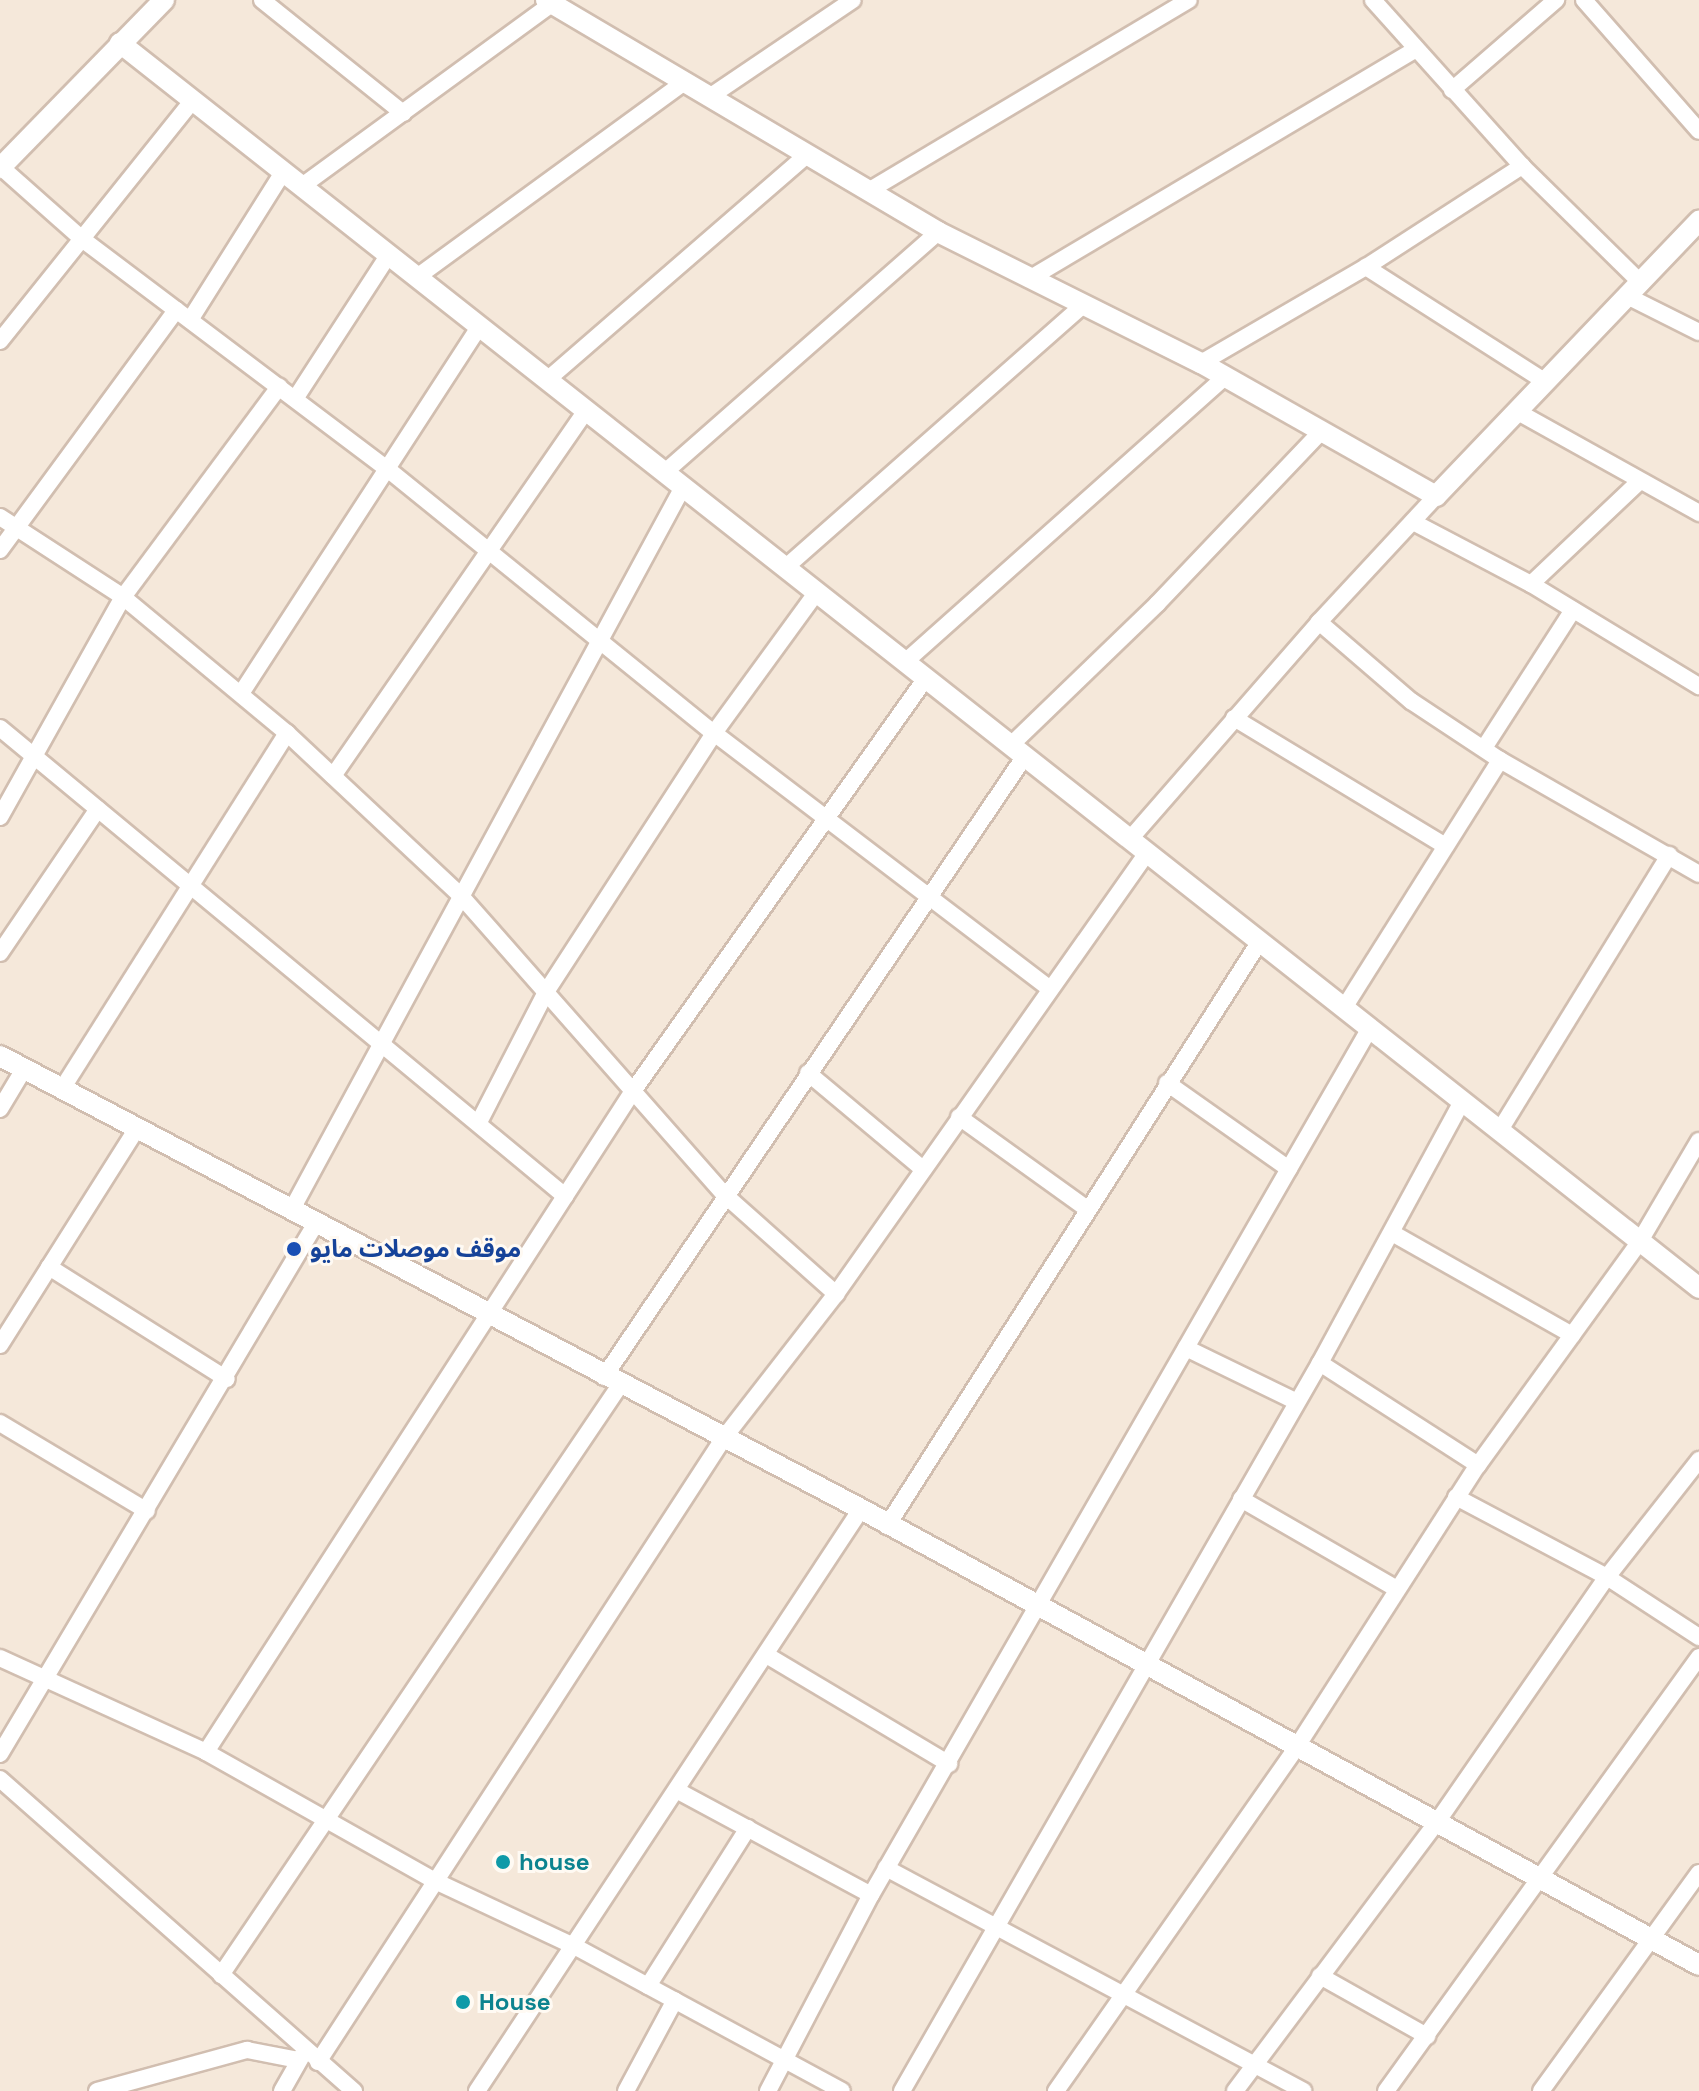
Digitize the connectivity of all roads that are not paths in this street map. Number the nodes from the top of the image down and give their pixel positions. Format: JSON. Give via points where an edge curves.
{"nodes":[{"id":1,"x":164,"y":0,"type":"edge"},
{"id":2,"x":262,"y":0,"type":"edge"},
{"id":3,"x":821,"y":0,"type":"edge"},
{"id":4,"x":853,"y":0,"type":"edge"},
{"id":5,"x":1189,"y":0,"type":"edge"},
{"id":6,"x":1373,"y":0,"type":"edge"},
{"id":7,"x":1556,"y":0,"type":"edge"},
{"id":8,"x":1584,"y":0,"type":"edge"},
{"id":9,"x":552,"y":1,"type":"edge"},
{"id":10,"x":836,"y":10,"type":"junction"},
{"id":11,"x":120,"y":43,"type":"junction"},
{"id":12,"x":1416,"y":49,"type":"junction"},
{"id":13,"x":684,"y":82,"type":"junction"},
{"id":14,"x":1452,"y":90,"type":"junction"},
{"id":15,"x":711,"y":96,"type":"junction"},
{"id":16,"x":193,"y":100,"type":"junction"},
{"id":17,"x":403,"y":113,"type":"junction"},
{"id":18,"x":1699,"y":131,"type":"edge"},
{"id":19,"x":808,"y":154,"type":"junction"},
{"id":20,"x":1522,"y":166,"type":"junction"},
{"id":21,"x":0,"y":168,"type":"edge"},
{"id":22,"x":284,"y":171,"type":"junction"},
{"id":23,"x":302,"y":186,"type":"junction"},
{"id":24,"x":870,"y":190,"type":"junction"},
{"id":25,"x":1699,"y":221,"type":"edge"},
{"id":26,"x":938,"y":232,"type":"junction"},
{"id":27,"x":82,"y":239,"type":"junction"},
{"id":28,"x":389,"y":254,"type":"junction"},
{"id":29,"x":1366,"y":267,"type":"junction"},
{"id":30,"x":417,"y":277,"type":"junction"},
{"id":31,"x":1029,"y":279,"type":"junction"},
{"id":32,"x":1635,"y":290,"type":"junction"},
{"id":33,"x":1082,"y":306,"type":"junction"},
{"id":34,"x":176,"y":310,"type":"junction"},
{"id":35,"x":190,"y":320,"type":"junction"},
{"id":36,"x":480,"y":326,"type":"junction"},
{"id":37,"x":1699,"y":332,"type":"edge"},
{"id":38,"x":0,"y":341,"type":"edge"},
{"id":39,"x":1201,"y":363,"type":"junction"},
{"id":40,"x":1225,"y":377,"type":"junction"},
{"id":41,"x":547,"y":380,"type":"junction"},
{"id":42,"x":1544,"y":381,"type":"junction"},
{"id":43,"x":279,"y":387,"type":"junction"},
{"id":44,"x":295,"y":399,"type":"junction"},
{"id":45,"x":586,"y":410,"type":"junction"},
{"id":46,"x":1516,"y":411,"type":"junction"},
{"id":47,"x":1320,"y":433,"type":"junction"},
{"id":48,"x":390,"y":471,"type":"junction"},
{"id":49,"x":665,"y":472,"type":"junction"},
{"id":50,"x":1640,"y":481,"type":"junction"},
{"id":51,"x":683,"y":487,"type":"junction"},
{"id":52,"x":1436,"y":496,"type":"junction"},
{"id":53,"x":1699,"y":513,"type":"edge"},
{"id":54,"x":0,"y":517,"type":"edge"},
{"id":55,"x":1413,"y":522,"type":"junction"},
{"id":56,"x":17,"y":527,"type":"junction"},
{"id":57,"x":0,"y":550,"type":"edge"},
{"id":58,"x":487,"y":552,"type":"junction"},
{"id":59,"x":786,"y":567,"type":"junction"},
{"id":60,"x":1531,"y":584,"type":"junction"},
{"id":61,"x":817,"y":592,"type":"junction"},
{"id":62,"x":123,"y":597,"type":"junction"},
{"id":63,"x":1573,"y":610,"type":"junction"},
{"id":64,"x":1319,"y":622,"type":"junction"},
{"id":65,"x":596,"y":640,"type":"junction"},
{"id":66,"x":905,"y":662,"type":"junction"},
{"id":67,"x":926,"y":678,"type":"junction"},
{"id":68,"x":1699,"y":686,"type":"edge"},
{"id":69,"x":242,"y":692,"type":"junction"},
{"id":70,"x":1234,"y":718,"type":"junction"},
{"id":71,"x":0,"y":728,"type":"edge"},
{"id":72,"x":287,"y":733,"type":"junction"},
{"id":73,"x":714,"y":733,"type":"junction"},
{"id":74,"x":1484,"y":748,"type":"junction"},
{"id":75,"x":1018,"y":750,"type":"junction"},
{"id":76,"x":35,"y":758,"type":"junction"},
{"id":77,"x":1500,"y":760,"type":"junction"},
{"id":78,"x":333,"y":776,"type":"junction"},
{"id":79,"x":98,"y":809,"type":"junction"},
{"id":80,"x":0,"y":817,"type":"edge"},
{"id":81,"x":822,"y":817,"type":"junction"},
{"id":82,"x":1130,"y":839,"type":"junction"},
{"id":83,"x":1445,"y":846,"type":"junction"},
{"id":84,"x":1147,"y":853,"type":"junction"},
{"id":85,"x":1669,"y":855,"type":"junction"},
{"id":86,"x":1699,"y":874,"type":"edge"},
{"id":87,"x":188,"y":883,"type":"junction"},
{"id":88,"x":461,"y":896,"type":"junction"},
{"id":89,"x":927,"y":899,"type":"junction"},
{"id":90,"x":1260,"y":941,"type":"junction"},
{"id":91,"x":0,"y":953,"type":"edge"},
{"id":92,"x":1049,"y":988,"type":"junction"},
{"id":93,"x":546,"y":992,"type":"junction"},
{"id":94,"x":1344,"y":1008,"type":"junction"},
{"id":95,"x":1370,"y":1028,"type":"junction"},
{"id":96,"x":384,"y":1044,"type":"junction"},
{"id":97,"x":0,"y":1056,"type":"edge"},
{"id":98,"x":24,"y":1069,"type":"junction"},
{"id":99,"x":808,"y":1073,"type":"junction"},
{"id":100,"x":1167,"y":1083,"type":"junction"},
{"id":101,"x":62,"y":1089,"type":"junction"},
{"id":102,"x":633,"y":1091,"type":"junction"},
{"id":103,"x":1462,"y":1101,"type":"junction"},
{"id":104,"x":0,"y":1109,"type":"edge"},
{"id":105,"x":959,"y":1117,"type":"junction"},
{"id":106,"x":479,"y":1122,"type":"junction"},
{"id":107,"x":136,"y":1130,"type":"junction"},
{"id":108,"x":1500,"y":1130,"type":"junction"},
{"id":109,"x":1699,"y":1141,"type":"edge"},
{"id":110,"x":923,"y":1169,"type":"junction"},
{"id":111,"x":1289,"y":1169,"type":"junction"},
{"id":112,"x":725,"y":1195,"type":"junction"},
{"id":113,"x":565,"y":1196,"type":"junction"},
{"id":114,"x":1087,"y":1209,"type":"junction"},
{"id":115,"x":291,"y":1211,"type":"junction"},
{"id":116,"x":316,"y":1223,"type":"junction"},
{"id":117,"x":1392,"y":1233,"type":"junction"},
{"id":118,"x":1640,"y":1241,"type":"junction"},
{"id":119,"x":49,"y":1267,"type":"junction"},
{"id":120,"x":1699,"y":1288,"type":"edge"},
{"id":121,"x":836,"y":1294,"type":"junction"},
{"id":122,"x":487,"y":1315,"type":"junction"},
{"id":123,"x":1572,"y":1335,"type":"junction"},
{"id":124,"x":0,"y":1345,"type":"edge"},
{"id":125,"x":1186,"y":1348,"type":"junction"},
{"id":126,"x":1320,"y":1363,"type":"junction"},
{"id":127,"x":227,"y":1379,"type":"junction"},
{"id":128,"x":612,"y":1381,"type":"junction"},
{"id":129,"x":1297,"y":1402,"type":"junction"},
{"id":130,"x":0,"y":1423,"type":"edge"},
{"id":131,"x":723,"y":1439,"type":"junction"},
{"id":132,"x":1699,"y":1460,"type":"edge"},
{"id":133,"x":1478,"y":1465,"type":"junction"},
{"id":134,"x":1456,"y":1497,"type":"junction"},
{"id":135,"x":1241,"y":1499,"type":"junction"},
{"id":136,"x":861,"y":1509,"type":"junction"},
{"id":137,"x":147,"y":1511,"type":"junction"},
{"id":138,"x":887,"y":1526,"type":"junction"},
{"id":139,"x":1607,"y":1577,"type":"junction"},
{"id":140,"x":1395,"y":1588,"type":"junction"},
{"id":141,"x":1040,"y":1606,"type":"junction"},
{"id":142,"x":1699,"y":1637,"type":"edge"},
{"id":143,"x":768,"y":1656,"type":"junction"},
{"id":144,"x":1699,"y":1657,"type":"edge"},
{"id":145,"x":0,"y":1658,"type":"edge"},
{"id":146,"x":1145,"y":1666,"type":"junction"},
{"id":147,"x":46,"y":1680,"type":"junction"},
{"id":148,"x":1296,"y":1748,"type":"junction"},
{"id":149,"x":206,"y":1752,"type":"junction"},
{"id":150,"x":0,"y":1754,"type":"edge"},
{"id":151,"x":949,"y":1764,"type":"junction"},
{"id":152,"x":0,"y":1779,"type":"edge"},
{"id":153,"x":678,"y":1791,"type":"junction"},
{"id":154,"x":328,"y":1818,"type":"junction"},
{"id":155,"x":1435,"y":1825,"type":"junction"},
{"id":156,"x":748,"y":1828,"type":"junction"},
{"id":157,"x":886,"y":1868,"type":"junction"},
{"id":158,"x":1699,"y":1873,"type":"edge"},
{"id":159,"x":1540,"y":1880,"type":"junction"},
{"id":160,"x":437,"y":1882,"type":"junction"},
{"id":161,"x":871,"y":1895,"type":"junction"},
{"id":162,"x":995,"y":1928,"type":"junction"},
{"id":163,"x":1652,"y":1940,"type":"junction"},
{"id":164,"x":576,"y":1947,"type":"junction"},
{"id":165,"x":1699,"y":1965,"type":"edge"},
{"id":166,"x":221,"y":1975,"type":"junction"},
{"id":167,"x":1320,"y":1976,"type":"junction"},
{"id":168,"x":648,"y":1986,"type":"junction"},
{"id":169,"x":1121,"y":1997,"type":"junction"},
{"id":170,"x":675,"y":2000,"type":"junction"},
{"id":171,"x":1427,"y":2036,"type":"junction"},
{"id":172,"x":303,"y":2054,"type":"junction"},
{"id":173,"x":785,"y":2060,"type":"junction"},
{"id":174,"x":318,"y":2062,"type":"junction"},
{"id":175,"x":1251,"y":2066,"type":"junction"},
{"id":176,"x":97,"y":2091,"type":"edge"},
{"id":177,"x":282,"y":2091,"type":"edge"},
{"id":178,"x":354,"y":2091,"type":"edge"},
{"id":179,"x":477,"y":2091,"type":"edge"},
{"id":180,"x":626,"y":2091,"type":"edge"},
{"id":181,"x":768,"y":2091,"type":"edge"},
{"id":182,"x":842,"y":2091,"type":"edge"},
{"id":183,"x":902,"y":2091,"type":"edge"},
{"id":184,"x":1056,"y":2091,"type":"edge"},
{"id":185,"x":1235,"y":2091,"type":"edge"},
{"id":186,"x":1303,"y":2091,"type":"edge"},
{"id":187,"x":1386,"y":2091,"type":"edge"},
{"id":188,"x":1541,"y":2091,"type":"edge"}],
"edges":[{"from":1,"to":11,"type":"street"},
{"from":2,"to":17,"type":"street"},
{"from":3,"to":10,"type":"street"},
{"from":4,"to":10,"type":"street"},
{"from":5,"to":24,"type":"street"},
{"from":6,"to":12,"type":"street"},
{"from":7,"to":14,"type":"street"},
{"from":8,"to":18,"type":"street"},
{"from":9,"to":13,"type":"street"},
{"from":9,"to":17,"type":"street"},
{"from":10,"to":15,"type":"street"},
{"from":11,"to":16,"type":"street"},
{"from":11,"to":21,"type":"street"},
{"from":12,"to":14,"type":"street"},
{"from":12,"to":31,"type":"street"},
{"from":13,"to":15,"type":"street"},
{"from":13,"to":30,"type":"street"},
{"from":14,"to":20,"type":"street"},
{"from":15,"to":19,"type":"street"},
{"from":16,"to":22,"type":"street"},
{"from":16,"to":27,"type":"street"},
{"from":17,"to":23,"type":"street"},
{"from":19,"to":24,"type":"street"},
{"from":19,"to":41,"type":"street"},
{"from":20,"to":29,"type":"street"},
{"from":20,"to":32,"type":"street"},
{"from":21,"to":27,"type":"street"},
{"from":22,"to":23,"type":"street"},
{"from":22,"to":35,"type":"street"},
{"from":23,"to":28,"type":"street"},
{"from":24,"to":26,"type":"street"},
{"from":25,"to":32,"type":"street"},
{"from":26,"to":31,"type":"street"},
{"from":26,"to":49,"type":"street"},
{"from":27,"to":34,"type":"street"},
{"from":27,"to":38,"type":"street"},
{"from":28,"to":30,"type":"street"},
{"from":28,"to":44,"type":"street"},
{"from":29,"to":39,"type":"street"},
{"from":29,"to":42,"type":"street"},
{"from":30,"to":36,"type":"street"},
{"from":31,"to":33,"type":"street"},
{"from":32,"to":37,"type":"street"},
{"from":32,"to":42,"type":"street"},
{"from":33,"to":39,"type":"street"},
{"from":33,"to":59,"type":"street"},
{"from":34,"to":35,"type":"street"},
{"from":34,"to":56,"type":"street"},
{"from":35,"to":43,"type":"street"},
{"from":36,"to":41,"type":"street"},
{"from":36,"to":48,"type":"street"},
{"from":39,"to":40,"type":"street"},
{"from":40,"to":47,"type":"street"},
{"from":40,"to":66,"type":"street"},
{"from":41,"to":45,"type":"street"},
{"from":42,"to":46,"type":"street"},
{"from":43,"to":44,"type":"street"},
{"from":43,"to":62,"type":"street"},
{"from":44,"to":48,"type":"street"},
{"from":45,"to":49,"type":"street"},
{"from":45,"to":58,"type":"street"},
{"from":46,"to":50,"type":"street"},
{"from":46,"to":52,"type":"street"},
{"from":47,"to":52,"type":"street"},
{"from":47,"to":75,"type":"street"},
{"from":48,"to":58,"type":"street"},
{"from":48,"to":69,"type":"street"},
{"from":49,"to":51,"type":"street"},
{"from":50,"to":53,"type":"street"},
{"from":50,"to":60,"type":"street"},
{"from":51,"to":59,"type":"street"},
{"from":51,"to":65,"type":"street"},
{"from":52,"to":55,"type":"street"},
{"from":54,"to":56,"type":"street"},
{"from":55,"to":60,"type":"street"},
{"from":55,"to":64,"type":"street"},
{"from":56,"to":57,"type":"street"},
{"from":56,"to":62,"type":"street"},
{"from":58,"to":65,"type":"street"},
{"from":58,"to":78,"type":"street"},
{"from":59,"to":61,"type":"street"},
{"from":60,"to":63,"type":"street"},
{"from":61,"to":66,"type":"street"},
{"from":61,"to":73,"type":"street"},
{"from":62,"to":69,"type":"street"},
{"from":62,"to":76,"type":"street"},
{"from":63,"to":68,"type":"street"},
{"from":63,"to":74,"type":"street"},
{"from":64,"to":70,"type":"street"},
{"from":64,"to":74,"type":"street","via":[[1380,679]]},
{"from":65,"to":73,"type":"street"},
{"from":65,"to":88,"type":"street"},
{"from":66,"to":67,"type":"street"},
{"from":67,"to":75,"type":"street"},
{"from":67,"to":81,"type":"street"},
{"from":69,"to":72,"type":"street"},
{"from":70,"to":82,"type":"street"},
{"from":70,"to":83,"type":"street"},
{"from":71,"to":76,"type":"street"},
{"from":72,"to":78,"type":"street"},
{"from":72,"to":87,"type":"street"},
{"from":73,"to":81,"type":"street"},
{"from":73,"to":93,"type":"street"},
{"from":74,"to":77,"type":"street"},
{"from":75,"to":82,"type":"street"},
{"from":75,"to":89,"type":"street"},
{"from":76,"to":79,"type":"street"},
{"from":76,"to":80,"type":"street"},
{"from":77,"to":83,"type":"street"},
{"from":77,"to":85,"type":"street"},
{"from":78,"to":88,"type":"street"},
{"from":79,"to":87,"type":"street"},
{"from":79,"to":91,"type":"street"},
{"from":81,"to":89,"type":"street"},
{"from":81,"to":102,"type":"street"},
{"from":82,"to":84,"type":"street"},
{"from":83,"to":94,"type":"street"},
{"from":84,"to":90,"type":"street"},
{"from":84,"to":92,"type":"street"},
{"from":85,"to":86,"type":"street"},
{"from":85,"to":108,"type":"street"},
{"from":87,"to":96,"type":"street"},
{"from":87,"to":101,"type":"street"},
{"from":88,"to":93,"type":"street"},
{"from":88,"to":96,"type":"street"},
{"from":89,"to":92,"type":"street"},
{"from":89,"to":99,"type":"street"},
{"from":90,"to":94,"type":"street"},
{"from":90,"to":100,"type":"street"},
{"from":92,"to":105,"type":"street"},
{"from":93,"to":102,"type":"street"},
{"from":93,"to":106,"type":"street"},
{"from":94,"to":95,"type":"street"},
{"from":95,"to":103,"type":"street"},
{"from":95,"to":111,"type":"street"},
{"from":96,"to":106,"type":"street"},
{"from":96,"to":115,"type":"street"},
{"from":97,"to":98,"type":"street"},
{"from":98,"to":101,"type":"street"},
{"from":98,"to":104,"type":"street"},
{"from":99,"to":110,"type":"street"},
{"from":99,"to":112,"type":"street"},
{"from":100,"to":111,"type":"street"},
{"from":100,"to":114,"type":"street"},
{"from":101,"to":107,"type":"street"},
{"from":102,"to":112,"type":"street"},
{"from":102,"to":113,"type":"street"},
{"from":103,"to":108,"type":"street"},
{"from":103,"to":117,"type":"street"},
{"from":105,"to":110,"type":"street"},
{"from":105,"to":114,"type":"street"},
{"from":106,"to":113,"type":"street"},
{"from":107,"to":115,"type":"street"},
{"from":107,"to":119,"type":"street"},
{"from":108,"to":118,"type":"street"},
{"from":109,"to":118,"type":"street"},
{"from":110,"to":121,"type":"street"},
{"from":111,"to":125,"type":"street"},
{"from":112,"to":121,"type":"street"},
{"from":112,"to":128,"type":"street"},
{"from":113,"to":122,"type":"street"},
{"from":114,"to":138,"type":"street"},
{"from":115,"to":116,"type":"street"},
{"from":116,"to":122,"type":"street"},
{"from":116,"to":127,"type":"street"},
{"from":117,"to":123,"type":"street"},
{"from":117,"to":126,"type":"street"},
{"from":118,"to":120,"type":"street"},
{"from":118,"to":123,"type":"street"},
{"from":119,"to":124,"type":"street"},
{"from":119,"to":127,"type":"street"},
{"from":121,"to":131,"type":"street"},
{"from":122,"to":128,"type":"street"},
{"from":122,"to":149,"type":"street"},
{"from":123,"to":133,"type":"street"},
{"from":125,"to":129,"type":"street"},
{"from":125,"to":141,"type":"street"},
{"from":126,"to":129,"type":"street"},
{"from":126,"to":133,"type":"street"},
{"from":127,"to":137,"type":"street"},
{"from":128,"to":131,"type":"street"},
{"from":128,"to":154,"type":"street"},
{"from":129,"to":135,"type":"street"},
{"from":130,"to":137,"type":"street"},
{"from":131,"to":136,"type":"street"},
{"from":131,"to":160,"type":"street"},
{"from":132,"to":139,"type":"street"},
{"from":133,"to":134,"type":"street"},
{"from":134,"to":139,"type":"street"},
{"from":134,"to":140,"type":"street"},
{"from":135,"to":140,"type":"street"},
{"from":135,"to":146,"type":"street"},
{"from":136,"to":138,"type":"street"},
{"from":136,"to":143,"type":"street"},
{"from":137,"to":147,"type":"street"},
{"from":138,"to":141,"type":"street"},
{"from":139,"to":142,"type":"street"},
{"from":139,"to":155,"type":"street"},
{"from":140,"to":148,"type":"street"},
{"from":141,"to":146,"type":"street"},
{"from":141,"to":151,"type":"street"},
{"from":143,"to":151,"type":"street"},
{"from":143,"to":153,"type":"street"},
{"from":144,"to":159,"type":"street"},
{"from":145,"to":147,"type":"street"},
{"from":146,"to":148,"type":"street"},
{"from":146,"to":162,"type":"street"},
{"from":147,"to":149,"type":"street"},
{"from":147,"to":150,"type":"street"},
{"from":148,"to":155,"type":"street"},
{"from":148,"to":169,"type":"street"},
{"from":149,"to":154,"type":"street"},
{"from":151,"to":157,"type":"street"},
{"from":152,"to":166,"type":"street"},
{"from":153,"to":156,"type":"street"},
{"from":153,"to":164,"type":"street"},
{"from":154,"to":160,"type":"street"},
{"from":154,"to":166,"type":"street"},
{"from":155,"to":159,"type":"street"},
{"from":155,"to":167,"type":"street"},
{"from":156,"to":161,"type":"street"},
{"from":156,"to":168,"type":"street"},
{"from":157,"to":161,"type":"street"},
{"from":157,"to":162,"type":"street"},
{"from":158,"to":163,"type":"street"},
{"from":159,"to":163,"type":"street"},
{"from":159,"to":171,"type":"street"},
{"from":160,"to":164,"type":"street"},
{"from":160,"to":174,"type":"street"},
{"from":161,"to":173,"type":"street"},
{"from":162,"to":169,"type":"street"},
{"from":162,"to":183,"type":"street"},
{"from":163,"to":165,"type":"street"},
{"from":163,"to":188,"type":"street"},
{"from":164,"to":168,"type":"street"},
{"from":164,"to":179,"type":"street"},
{"from":166,"to":172,"type":"street"},
{"from":167,"to":171,"type":"street"},
{"from":167,"to":175,"type":"street"},
{"from":168,"to":170,"type":"street"},
{"from":169,"to":175,"type":"street"},
{"from":169,"to":184,"type":"street"},
{"from":170,"to":173,"type":"street"},
{"from":170,"to":180,"type":"street"},
{"from":171,"to":187,"type":"street"},
{"from":172,"to":174,"type":"street"},
{"from":172,"to":176,"type":"street","via":[[247,2050]]},
{"from":172,"to":177,"type":"street"},
{"from":173,"to":181,"type":"street"},
{"from":173,"to":182,"type":"street"},
{"from":174,"to":178,"type":"street"},
{"from":175,"to":185,"type":"street"},
{"from":175,"to":186,"type":"street"}]}
